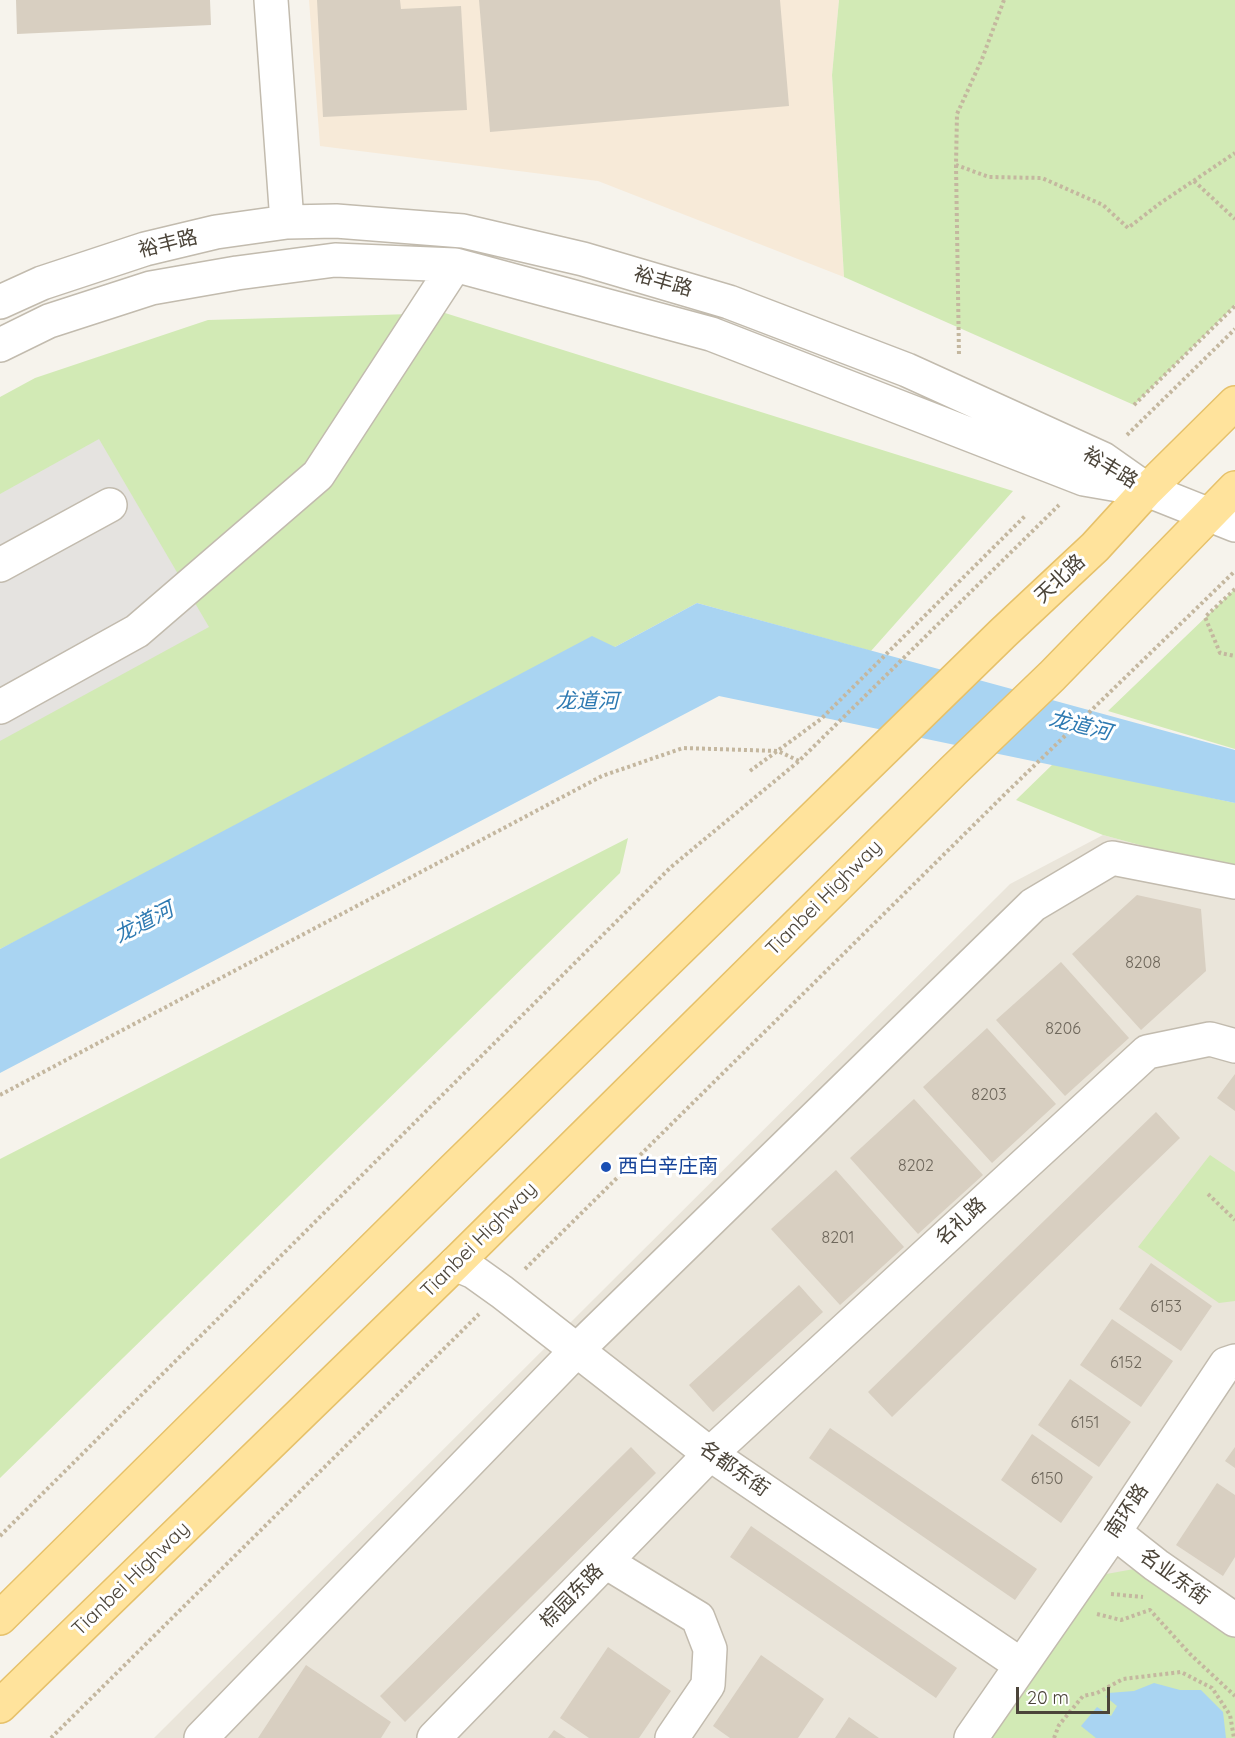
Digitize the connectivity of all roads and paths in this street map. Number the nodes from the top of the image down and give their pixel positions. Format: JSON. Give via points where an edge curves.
{"nodes":[{"id":1,"x":271,"y":0,"type":"edge"},
{"id":2,"x":1004,"y":0,"type":"edge"},
{"id":3,"x":1235,"y":153,"type":"edge"},
{"id":4,"x":956,"y":165,"type":"junction"},
{"id":5,"x":1193,"y":180,"type":"junction"},
{"id":6,"x":1235,"y":219,"type":"edge"},
{"id":7,"x":287,"y":222,"type":"junction"},
{"id":8,"x":454,"y":265,"type":"junction"},
{"id":9,"x":0,"y":302,"type":"edge"},
{"id":10,"x":1235,"y":306,"type":"edge"},
{"id":11,"x":1235,"y":329,"type":"edge"},
{"id":12,"x":0,"y":345,"type":"edge"},
{"id":13,"x":959,"y":356,"type":"dead end"},
{"id":14,"x":1235,"y":403,"type":"edge"},
{"id":15,"x":1134,"y":405,"type":"dead end"},
{"id":16,"x":1093,"y":469,"type":"junction"},
{"id":17,"x":1235,"y":488,"type":"edge"},
{"id":18,"x":1147,"y":490,"type":"junction"},
{"id":19,"x":110,"y":505,"type":"dead end"},
{"id":20,"x":1026,"y":515,"type":"dead end"},
{"id":21,"x":1222,"y":521,"type":"edge"},
{"id":22,"x":0,"y":565,"type":"edge"},
{"id":23,"x":1235,"y":571,"type":"edge"},
{"id":24,"x":1235,"y":589,"type":"edge"},
{"id":25,"x":1235,"y":656,"type":"edge"},
{"id":26,"x":0,"y":707,"type":"edge"},
{"id":27,"x":778,"y":751,"type":"junction"},
{"id":28,"x":799,"y":761,"type":"junction"},
{"id":29,"x":750,"y":771,"type":"dead end"},
{"id":30,"x":1235,"y":882,"type":"edge"},
{"id":31,"x":1235,"y":1046,"type":"edge"},
{"id":32,"x":0,"y":1095,"type":"edge"},
{"id":33,"x":1208,"y":1194,"type":"dead end"},
{"id":34,"x":1235,"y":1220,"type":"edge"},
{"id":35,"x":455,"y":1264,"type":"junction"},
{"id":36,"x":502,"y":1292,"type":"junction"},
{"id":37,"x":577,"y":1350,"type":"junction"},
{"id":38,"x":1235,"y":1361,"type":"edge"},
{"id":39,"x":710,"y":1454,"type":"junction"},
{"id":40,"x":1114,"y":1532,"type":"junction"},
{"id":41,"x":0,"y":1536,"type":"edge"},
{"id":42,"x":606,"y":1562,"type":"junction"},
{"id":43,"x":1150,"y":1597,"type":"dead end"},
{"id":44,"x":1103,"y":1600,"type":"dead end"},
{"id":45,"x":1150,"y":1604,"type":"dead end"},
{"id":46,"x":1150,"y":1610,"type":"junction"},
{"id":47,"x":1086,"y":1612,"type":"dead end"},
{"id":48,"x":0,"y":1618,"type":"edge"},
{"id":49,"x":1235,"y":1620,"type":"edge"},
{"id":50,"x":1021,"y":1665,"type":"junction"},
{"id":51,"x":1235,"y":1696,"type":"edge"},
{"id":52,"x":0,"y":1706,"type":"edge"},
{"id":53,"x":51,"y":1738,"type":"edge"},
{"id":54,"x":201,"y":1738,"type":"edge"},
{"id":55,"x":434,"y":1738,"type":"edge"},
{"id":56,"x":672,"y":1738,"type":"edge"},
{"id":57,"x":971,"y":1738,"type":"edge"},
{"id":58,"x":1054,"y":1738,"type":"edge"},
{"id":59,"x":1234,"y":1738,"type":"edge"}],
"edges":[{"from":1,"to":7,"type":"street"},
{"from":2,"to":4,"type":"path","via":[[957,114]]},
{"from":3,"to":5,"type":"path"},
{"from":4,"to":5,"type":"path","via":[[989,177],[1042,178],[1103,205],[1128,228]]},
{"from":4,"to":13,"type":"path"},
{"from":5,"to":6,"type":"path"},
{"from":7,"to":9,"type":"street","name":"裕丰路","via":[[216,232],[145,249],[42,283]]},
{"from":7,"to":16,"type":"street","name":"裕丰路","via":[[336,220],[463,231],[583,259],[729,302],[907,370]]},
{"from":8,"to":12,"type":"street","name":"裕丰路","via":[[335,260],[216,276],[151,288],[49,321]]},
{"from":8,"to":16,"type":"street","name":"裕丰路","via":[[711,334]]},
{"from":8,"to":26,"type":"street","via":[[318,475],[137,631]]},
{"from":10,"to":15,"type":"path"},
{"from":11,"to":16,"type":"path"},
{"from":14,"to":18,"type":"main road","name":"天北路"},
{"from":16,"to":18,"type":"street","name":"裕丰路"},
{"from":16,"to":28,"type":"path"},
{"from":17,"to":21,"type":"main road"},
{"from":18,"to":21,"type":"street","name":"裕丰路"},
{"from":18,"to":48,"type":"main road","name":"天北路","via":[[1095,546],[462,1161]]},
{"from":19,"to":22,"type":"street"},
{"from":20,"to":27,"type":"path","via":[[821,719]]},
{"from":21,"to":35,"type":"main road","name":"Tianbei Highway","via":[[954,770]]},
{"from":23,"to":36,"type":"path","via":[[1006,792]]},
{"from":24,"to":25,"type":"path","via":[[1205,617],[1220,653]]},
{"from":27,"to":28,"type":"path"},
{"from":27,"to":29,"type":"path"},
{"from":27,"to":32,"type":"path","via":[[683,748],[602,776]]},
{"from":28,"to":41,"type":"path","via":[[671,867]]},
{"from":30,"to":37,"type":"street","via":[[1112,858],[1033,905]]},
{"from":31,"to":39,"type":"street","name":"名礼路","via":[[1210,1039],[1147,1052]]},
{"from":33,"to":34,"type":"path"},
{"from":35,"to":36,"type":"street","name":"名都东街"},
{"from":35,"to":52,"type":"main road","name":"Tianbei Highway"},
{"from":36,"to":37,"type":"street","name":"名都东街"},
{"from":36,"to":53,"type":"path"},
{"from":37,"to":39,"type":"street","name":"名都东街"},
{"from":37,"to":54,"type":"street"},
{"from":38,"to":40,"type":"street","name":"南环路","via":[[1226,1364]]},
{"from":39,"to":42,"type":"street","name":"棕园东路"},
{"from":39,"to":50,"type":"street","name":"名都东街"},
{"from":40,"to":49,"type":"street","name":"名业东街"},
{"from":40,"to":50,"type":"street","name":"南环路"},
{"from":42,"to":55,"type":"street","name":"棕园东路"},
{"from":42,"to":56,"type":"street","via":[[698,1618],[711,1649],[708,1685]]},
{"from":43,"to":44,"type":"path","via":[[1112,1594]]},
{"from":45,"to":46,"type":"path"},
{"from":46,"to":47,"type":"path","via":[[1121,1620]]},
{"from":46,"to":51,"type":"path"},
{"from":50,"to":57,"type":"street","name":"南环路"},
{"from":58,"to":59,"type":"path","via":[[1059,1725],[1083,1696],[1097,1694],[1124,1679],[1181,1672],[1212,1688],[1230,1715]]}]}
